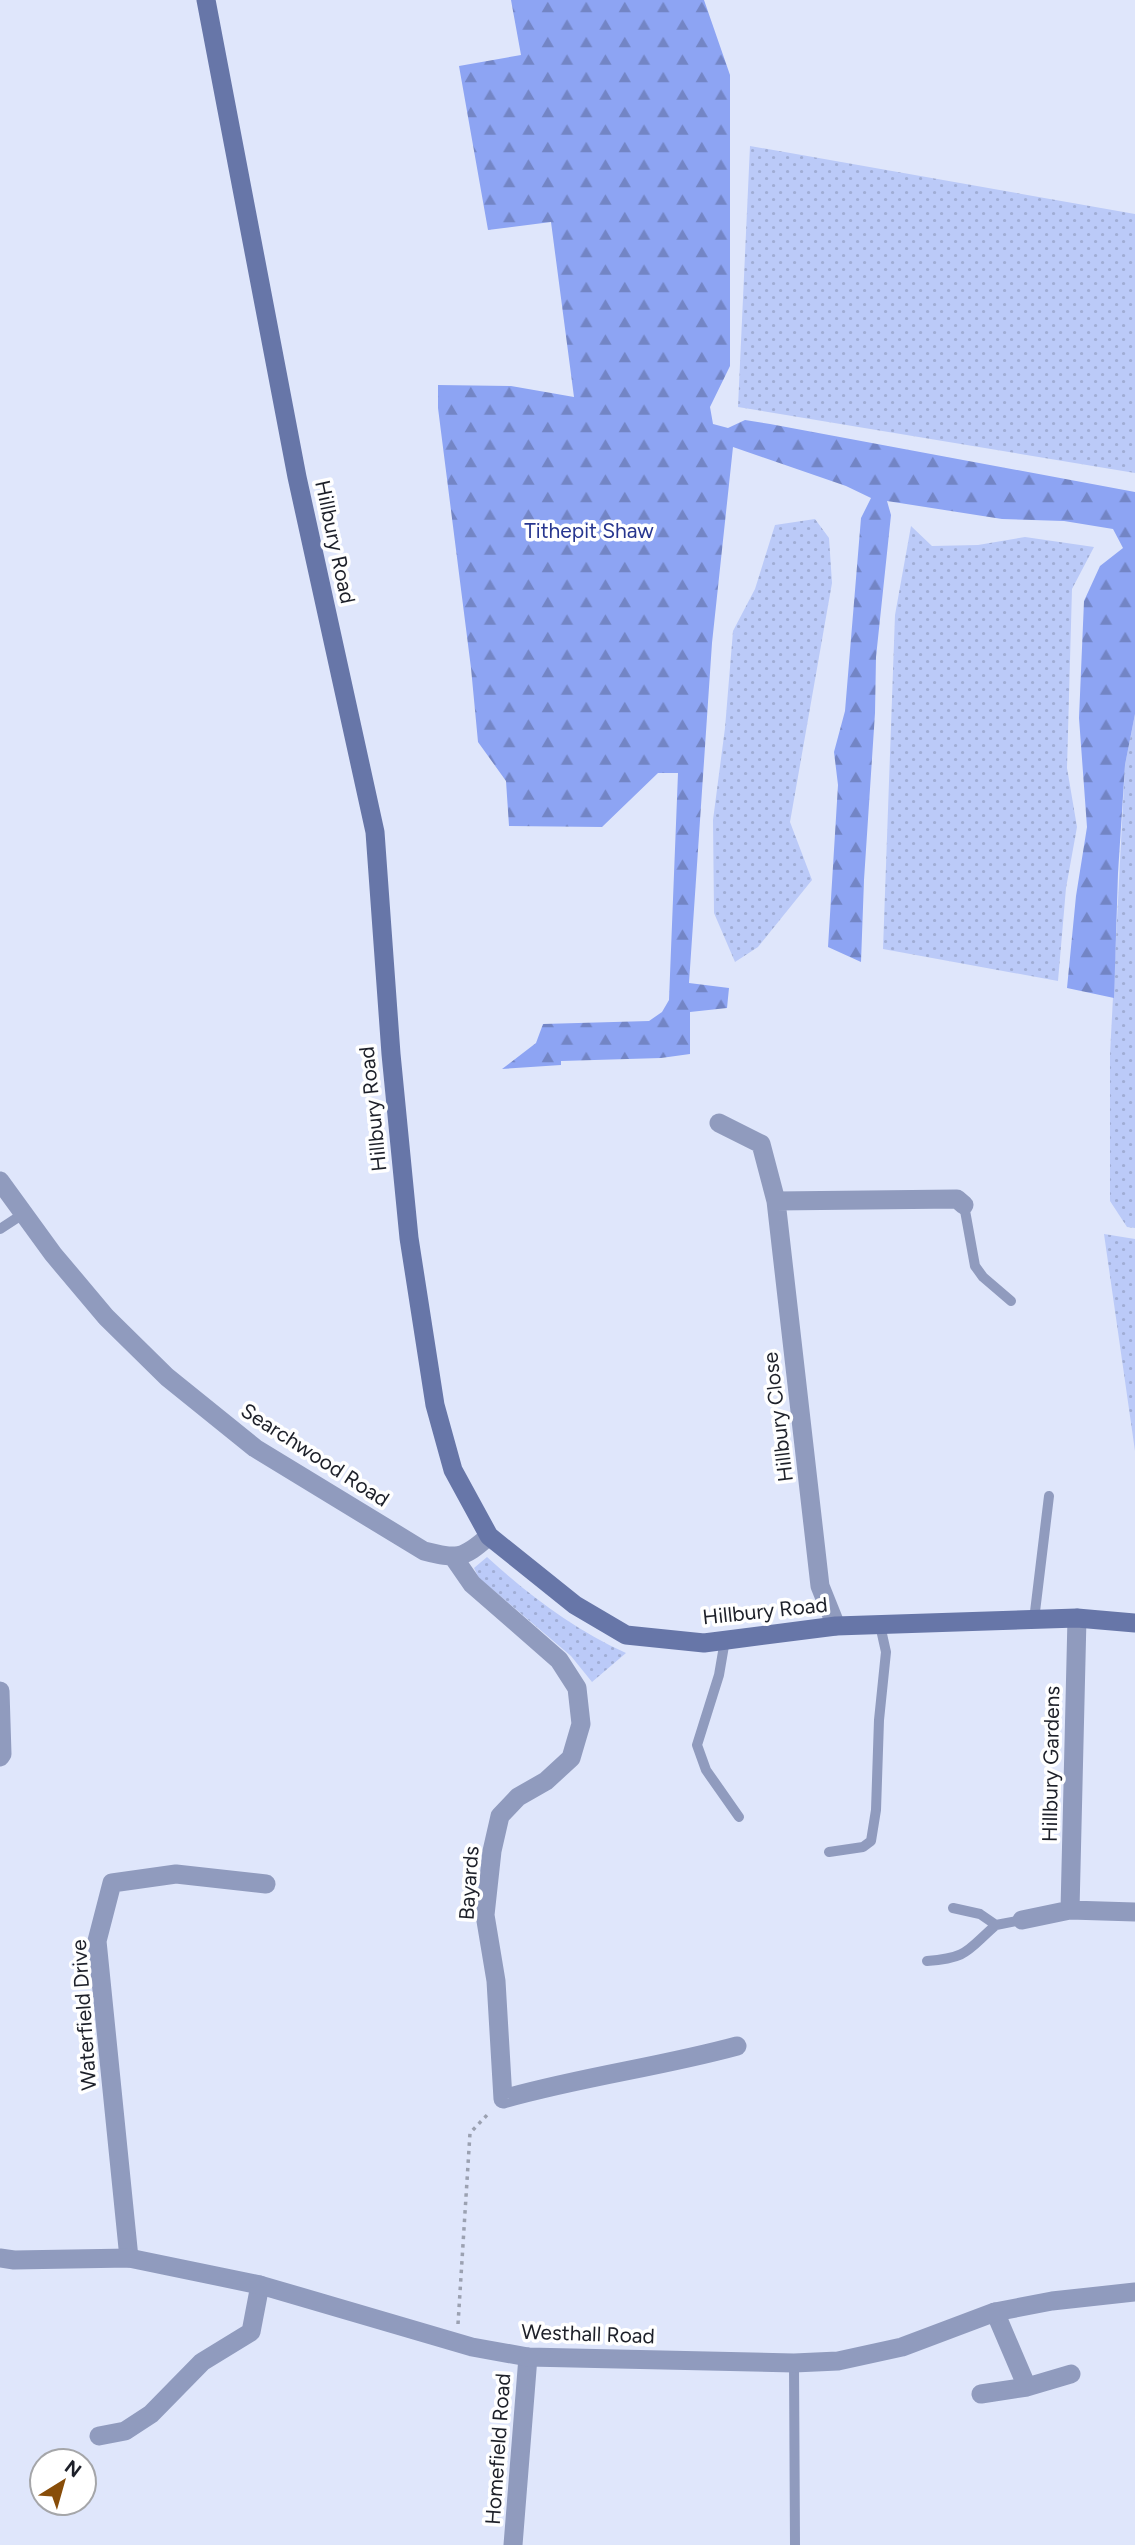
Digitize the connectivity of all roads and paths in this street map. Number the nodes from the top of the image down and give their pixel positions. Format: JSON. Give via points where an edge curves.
{"nodes":[{"id":1,"x":206,"y":0,"type":"edge"},
{"id":2,"x":719,"y":1123,"type":"dead end"},
{"id":3,"x":0,"y":1181,"type":"edge"},
{"id":4,"x":776,"y":1201,"type":"junction"},
{"id":5,"x":964,"y":1205,"type":"joint"},
{"id":6,"x":23,"y":1214,"type":"junction"},
{"id":7,"x":0,"y":1229,"type":"edge"},
{"id":8,"x":1011,"y":1301,"type":"dead end"},
{"id":9,"x":1049,"y":1496,"type":"dead end"},
{"id":10,"x":489,"y":1536,"type":"junction"},
{"id":11,"x":454,"y":1558,"type":"junction"},
{"id":12,"x":1077,"y":1618,"type":"junction"},
{"id":13,"x":1034,"y":1620,"type":"junction"},
{"id":14,"x":1135,"y":1623,"type":"edge"},
{"id":15,"x":880,"y":1625,"type":"junction"},
{"id":16,"x":836,"y":1626,"type":"junction"},
{"id":17,"x":725,"y":1640,"type":"junction"},
{"id":18,"x":0,"y":1690,"type":"edge"},
{"id":19,"x":0,"y":1757,"type":"edge"},
{"id":20,"x":739,"y":1816,"type":"dead end"},
{"id":21,"x":829,"y":1852,"type":"dead end"},
{"id":22,"x":266,"y":1884,"type":"dead end"},
{"id":23,"x":953,"y":1908,"type":"dead end"},
{"id":24,"x":1070,"y":1910,"type":"junction"},
{"id":25,"x":1135,"y":1912,"type":"edge"},
{"id":26,"x":1022,"y":1920,"type":"joint"},
{"id":27,"x":996,"y":1924,"type":"junction"},
{"id":28,"x":926,"y":1961,"type":"dead end"},
{"id":29,"x":737,"y":2046,"type":"dead end"},
{"id":30,"x":503,"y":2099,"type":"junction"},
{"id":31,"x":0,"y":2258,"type":"edge"},
{"id":32,"x":129,"y":2258,"type":"junction"},
{"id":33,"x":260,"y":2285,"type":"junction"},
{"id":34,"x":1135,"y":2292,"type":"edge"},
{"id":35,"x":995,"y":2312,"type":"junction"},
{"id":36,"x":457,"y":2342,"type":"junction"},
{"id":37,"x":528,"y":2357,"type":"junction"},
{"id":38,"x":794,"y":2363,"type":"junction"},
{"id":39,"x":1071,"y":2374,"type":"dead end"},
{"id":40,"x":1027,"y":2386,"type":"junction"},
{"id":41,"x":981,"y":2394,"type":"dead end"},
{"id":42,"x":99,"y":2436,"type":"dead end"},
{"id":43,"x":513,"y":2545,"type":"edge"},
{"id":44,"x":795,"y":2545,"type":"edge"}],
"edges":[{"from":1,"to":10,"type":"main road","name":"Hillbury Road","via":[[298,477],[375,831],[408,1225],[435,1405],[453,1470]]},
{"from":2,"to":4,"type":"street","name":"Hillbury Close","via":[[761,1144]]},
{"from":3,"to":6,"type":"street","name":"Searchwood Road"},
{"from":4,"to":5,"type":"street","via":[[957,1199]]},
{"from":4,"to":16,"type":"street","name":"Hillbury Close","via":[[820,1586]]},
{"from":5,"to":8,"type":"lane","via":[[975,1266]]},
{"from":6,"to":7,"type":"lane"},
{"from":6,"to":11,"type":"street","name":"Searchwood Road","via":[[106,1317],[167,1377],[255,1448],[424,1551]]},
{"from":9,"to":13,"type":"lane"},
{"from":10,"to":11,"type":"street"},
{"from":10,"to":17,"type":"main road","name":"Hillbury Road","via":[[575,1605],[626,1635],[704,1643]]},
{"from":11,"to":30,"type":"street","name":"Bayards","via":[[472,1584],[559,1660],[577,1688],[581,1724],[571,1758],[546,1781],[517,1797],[500,1816],[492,1851],[485,1915],[496,1980]]},
{"from":12,"to":13,"type":"main road","name":"Hillbury Road"},
{"from":12,"to":14,"type":"main road","name":"Hillbury Road"},
{"from":12,"to":24,"type":"street","name":"Hillbury Gardens"},
{"from":13,"to":15,"type":"main road","name":"Hillbury Road"},
{"from":15,"to":16,"type":"main road","name":"Hillbury Road"},
{"from":15,"to":21,"type":"lane","via":[[886,1652],[871,1841],[863,1847]]},
{"from":16,"to":17,"type":"main road","name":"Hillbury Road"},
{"from":17,"to":20,"type":"lane","via":[[697,1745],[706,1770]]},
{"from":18,"to":19,"type":"street"},
{"from":22,"to":32,"type":"street","name":"Waterfield Drive","via":[[176,1874],[112,1883],[97,1941]]},
{"from":23,"to":27,"type":"lane","via":[[980,1914]]},
{"from":24,"to":25,"type":"street"},
{"from":24,"to":26,"type":"street"},
{"from":26,"to":27,"type":"lane"},
{"from":27,"to":28,"type":"lane","via":[[965,1953]]},
{"from":29,"to":30,"type":"street"},
{"from":30,"to":36,"type":"path","via":[[470,2133]]},
{"from":31,"to":32,"type":"street","name":"Westhall Road"},
{"from":32,"to":33,"type":"street","name":"Westhall Road"},
{"from":33,"to":36,"type":"street","name":"Westhall Road"},
{"from":33,"to":42,"type":"street","via":[[251,2332],[202,2362],[151,2414],[125,2431]]},
{"from":34,"to":35,"type":"street","name":"Westhall Road"},
{"from":35,"to":38,"type":"street","name":"Westhall Road","via":[[902,2347],[838,2361]]},
{"from":35,"to":40,"type":"street"},
{"from":36,"to":37,"type":"street","name":"Westhall Road"},
{"from":37,"to":38,"type":"street","name":"Westhall Road"},
{"from":37,"to":43,"type":"street","name":"Homefield Road"},
{"from":38,"to":44,"type":"lane"},
{"from":39,"to":40,"type":"street"},
{"from":40,"to":41,"type":"street"}]}
